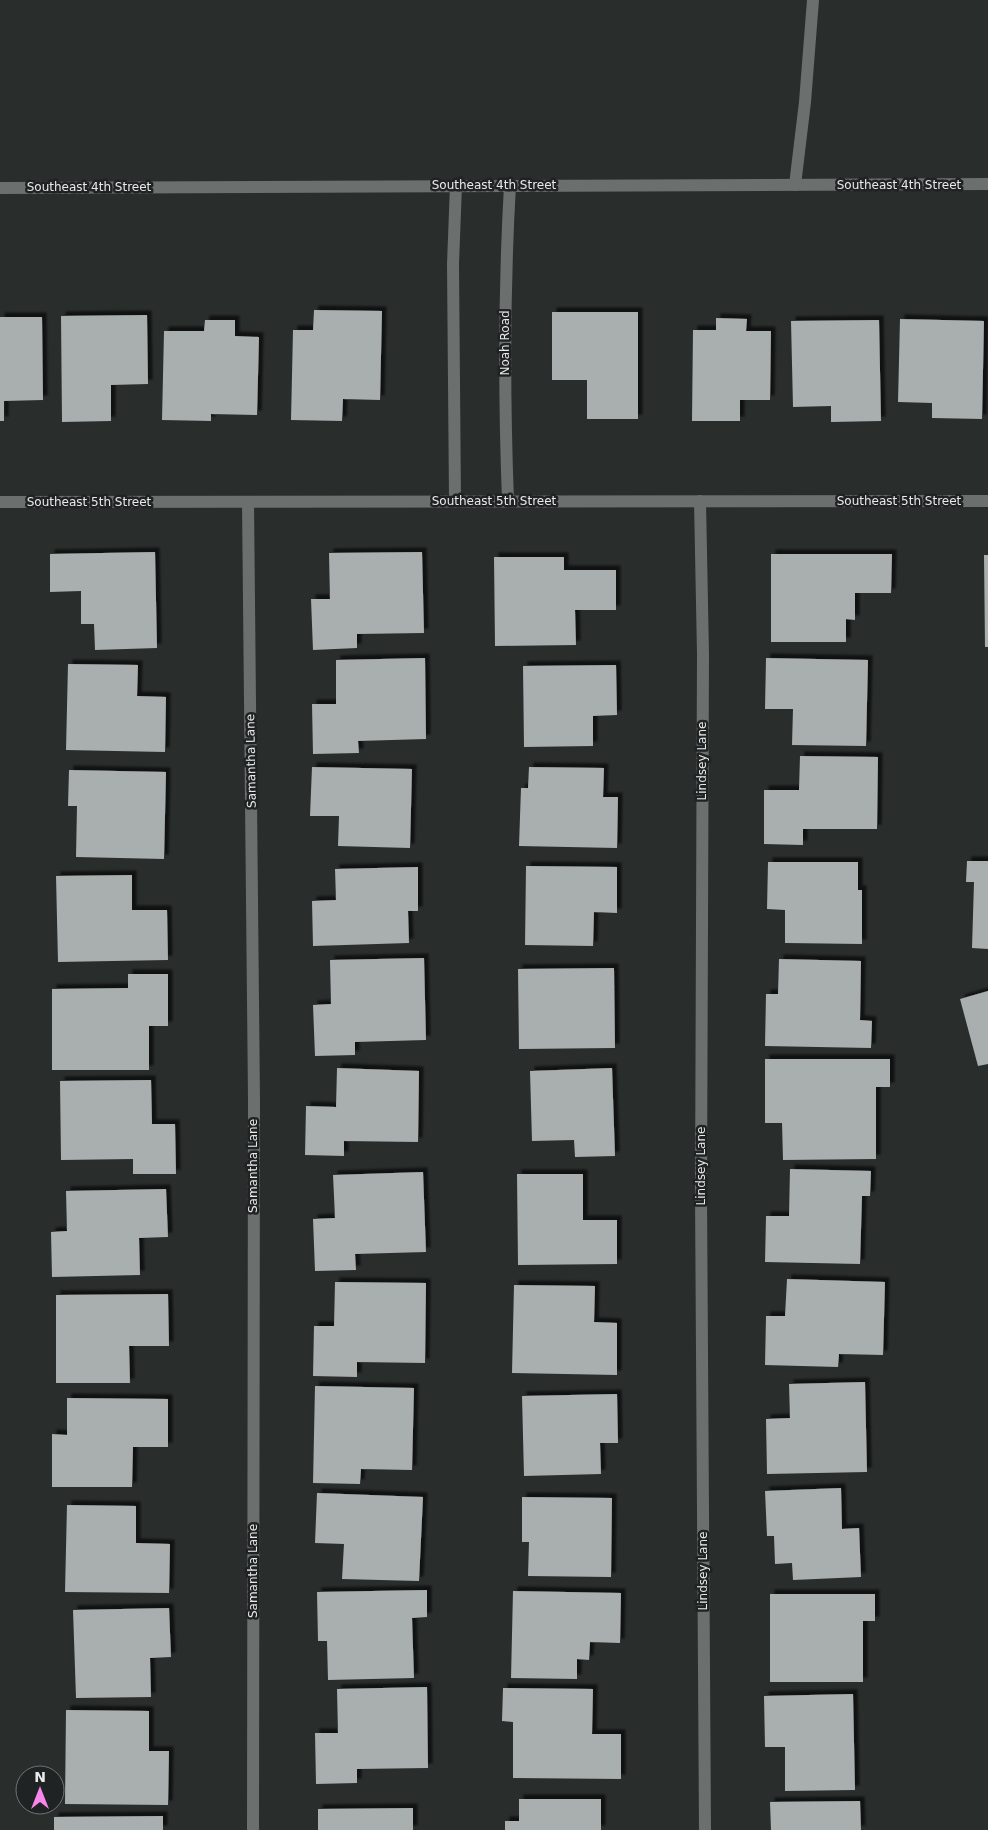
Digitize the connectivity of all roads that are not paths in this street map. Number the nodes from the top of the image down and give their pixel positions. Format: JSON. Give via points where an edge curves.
{"nodes":[{"id":1,"x":813,"y":0,"type":"edge"},
{"id":2,"x":988,"y":184,"type":"edge"},
{"id":3,"x":456,"y":185,"type":"junction"},
{"id":4,"x":510,"y":185,"type":"junction"},
{"id":5,"x":795,"y":185,"type":"junction"},
{"id":6,"x":0,"y":188,"type":"edge"},
{"id":7,"x":455,"y":501,"type":"junction"},
{"id":8,"x":508,"y":501,"type":"junction"},
{"id":9,"x":700,"y":501,"type":"junction"},
{"id":10,"x":988,"y":501,"type":"edge"},
{"id":11,"x":0,"y":502,"type":"edge"},
{"id":12,"x":248,"y":502,"type":"junction"},
{"id":13,"x":253,"y":1830,"type":"edge"},
{"id":14,"x":705,"y":1830,"type":"edge"}],
"edges":[{"from":1,"to":5,"type":"street"},
{"from":2,"to":5,"type":"street","name":"Southeast 4th Street"},
{"from":3,"to":4,"type":"street","name":"Southeast 4th Street"},
{"from":3,"to":6,"type":"street","name":"Southeast 4th Street"},
{"from":3,"to":7,"type":"street","via":[[453,264]]},
{"from":4,"to":5,"type":"street","name":"Southeast 4th Street"},
{"from":4,"to":8,"type":"street","name":"Noah Road","via":[[505,267]]},
{"from":7,"to":8,"type":"street","name":"Southeast 5th Street"},
{"from":7,"to":12,"type":"street","name":"Southeast 5th Street"},
{"from":8,"to":9,"type":"street","name":"Southeast 5th Street"},
{"from":9,"to":10,"type":"street","name":"Southeast 5th Street"},
{"from":9,"to":14,"type":"street","name":"Lindsey Lane"},
{"from":11,"to":12,"type":"street","name":"Southeast 5th Street"},
{"from":12,"to":13,"type":"street","name":"Samantha Lane","via":[[254,1100]]}]}
